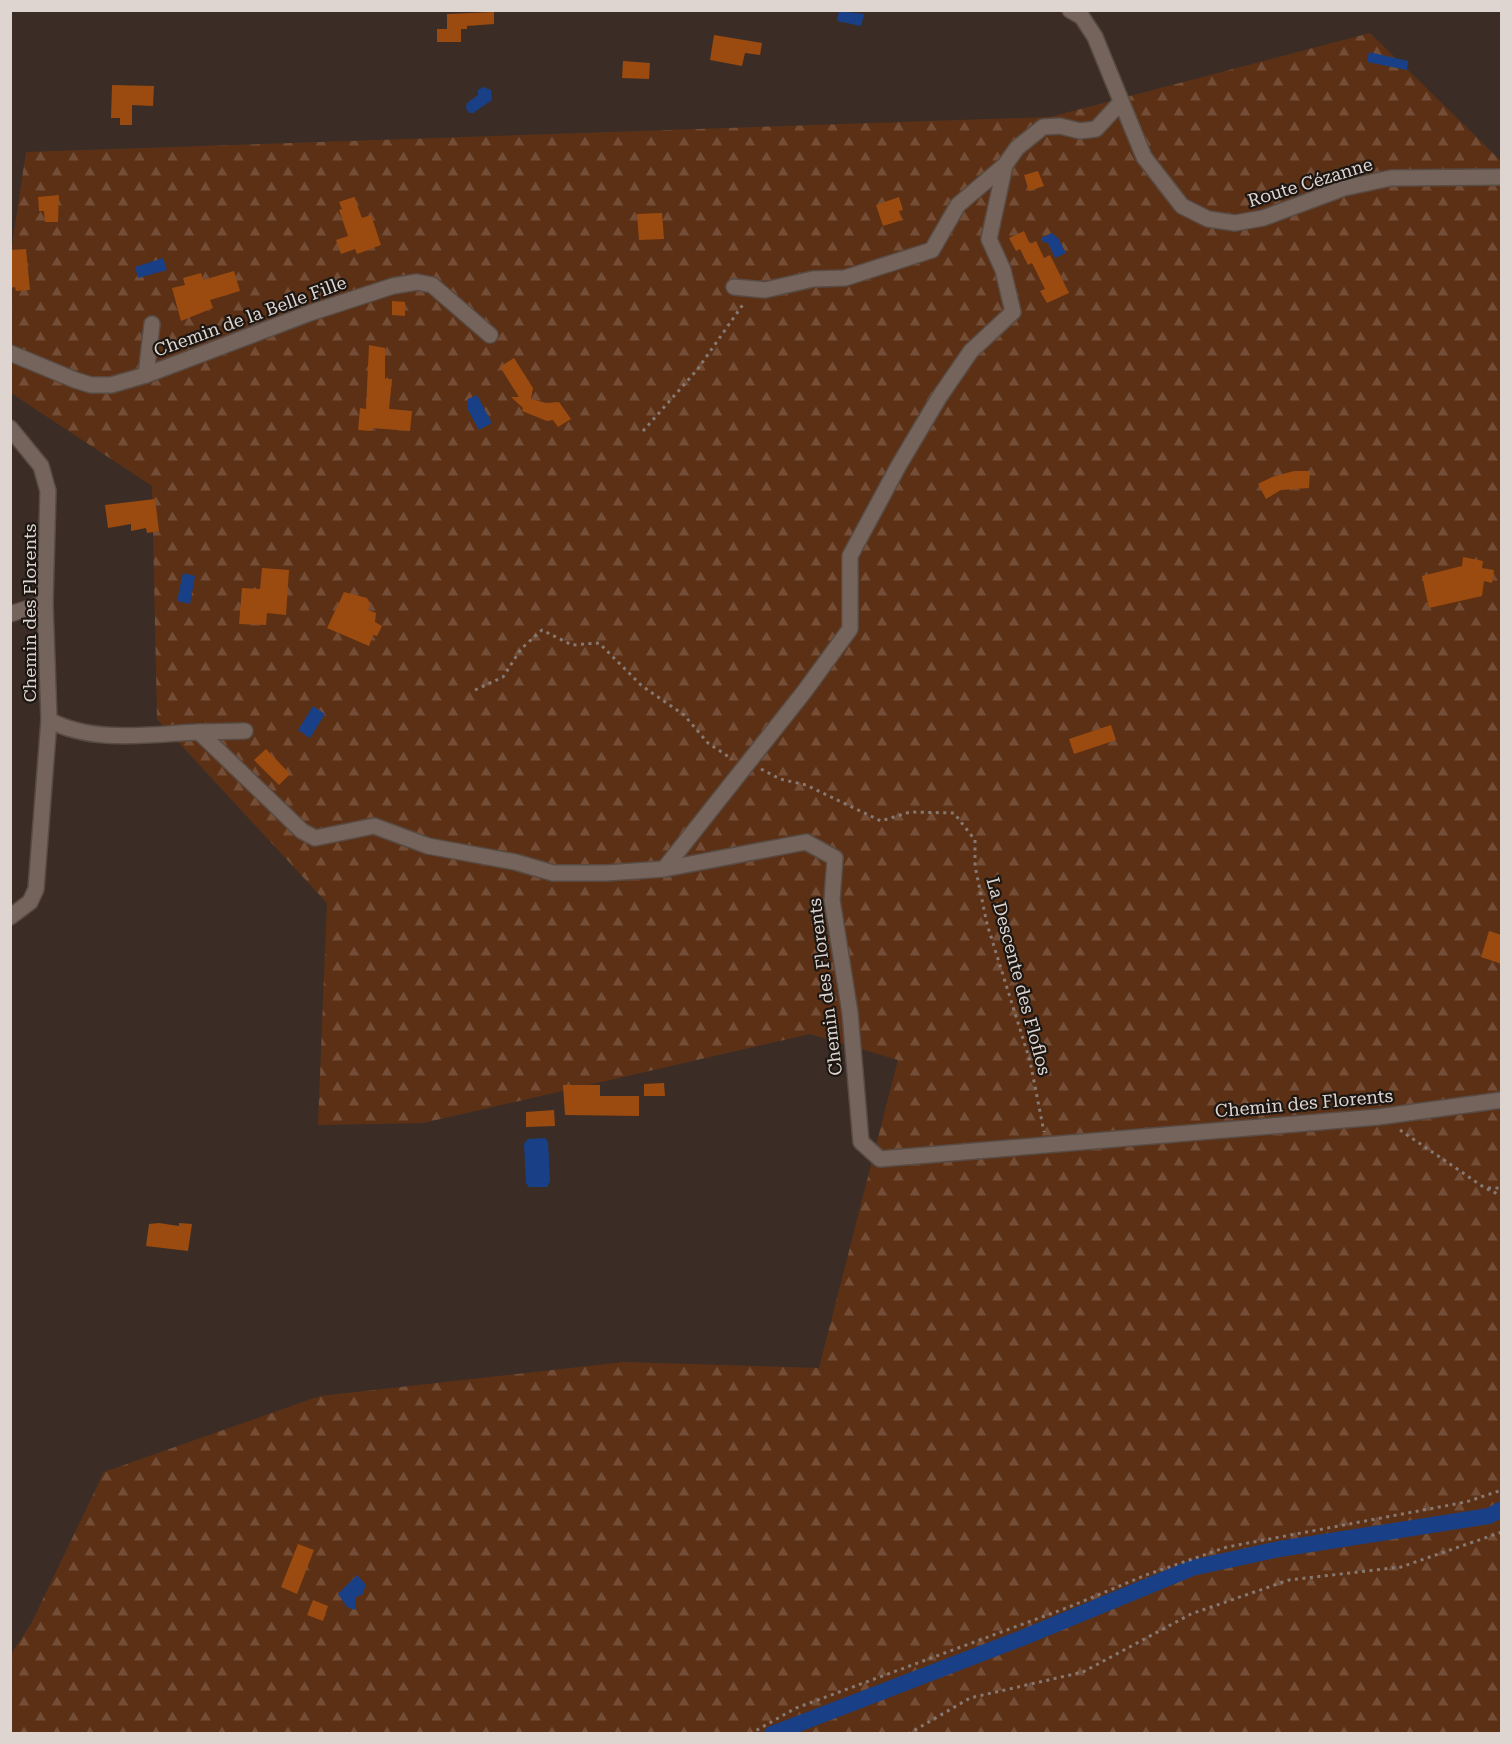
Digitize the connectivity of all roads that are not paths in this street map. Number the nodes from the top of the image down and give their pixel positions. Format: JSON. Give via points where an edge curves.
{"nodes":[{"id":1,"x":1070,"y":10,"type":"edge"},
{"id":2,"x":1121,"y":102,"type":"junction"},
{"id":3,"x":1005,"y":165,"type":"junction"},
{"id":4,"x":1502,"y":177,"type":"edge"},
{"id":5,"x":734,"y":287,"type":"dead end"},
{"id":6,"x":152,"y":324,"type":"dead end"},
{"id":7,"x":490,"y":335,"type":"dead end"},
{"id":8,"x":10,"y":353,"type":"edge"},
{"id":9,"x":146,"y":375,"type":"junction"},
{"id":10,"x":10,"y":428,"type":"edge"},
{"id":11,"x":45,"y":603,"type":"junction"},
{"id":12,"x":10,"y":614,"type":"edge"},
{"id":13,"x":49,"y":720,"type":"junction"},
{"id":14,"x":245,"y":731,"type":"dead end"},
{"id":15,"x":199,"y":732,"type":"junction"},
{"id":16,"x":664,"y":869,"type":"junction"},
{"id":17,"x":10,"y":917,"type":"edge"},
{"id":18,"x":1502,"y":1100,"type":"edge"}],
"edges":[{"from":1,"to":2,"type":"street","name":"Route Cézanne","via":[[1082,17],[1095,37]]},
{"from":2,"to":3,"type":"street","via":[[1096,129],[1043,128],[1017,148]]},
{"from":2,"to":4,"type":"street","name":"Route Cézanne","via":[[1144,157],[1165,187],[1182,206],[1208,219],[1235,224],[1263,218],[1344,188],[1391,178]]},
{"from":3,"to":5,"type":"street","via":[[958,205],[932,250],[845,278],[813,279],[765,290]]},
{"from":3,"to":16,"type":"street","via":[[989,239],[1003,270],[1013,312],[971,351],[899,465],[850,556],[850,629]]},
{"from":6,"to":9,"type":"street"},
{"from":7,"to":9,"type":"street","name":"Chemin de la Belle Fille","via":[[432,285],[407,283],[310,313]]},
{"from":8,"to":9,"type":"street","name":"Chemin de la Belle Fille","via":[[54,374],[91,385],[111,385]]},
{"from":10,"to":11,"type":"street","name":"Chemin des Florents","via":[[46,478]]},
{"from":11,"to":12,"type":"street"},
{"from":11,"to":13,"type":"street","name":"Chemin des Florents"},
{"from":13,"to":15,"type":"street","name":"Chemin des Florents","via":[[79,733]]},
{"from":13,"to":17,"type":"street","via":[[36,889],[30,902]]},
{"from":14,"to":15,"type":"street"},
{"from":15,"to":16,"type":"street","name":"Chemin des Florents","via":[[302,831],[315,838],[374,826],[428,846],[553,873]]},
{"from":16,"to":18,"type":"street","name":"Chemin des Florents","via":[[806,842],[835,858],[832,900],[850,1013],[861,1142],[880,1159],[1378,1117]]}]}
